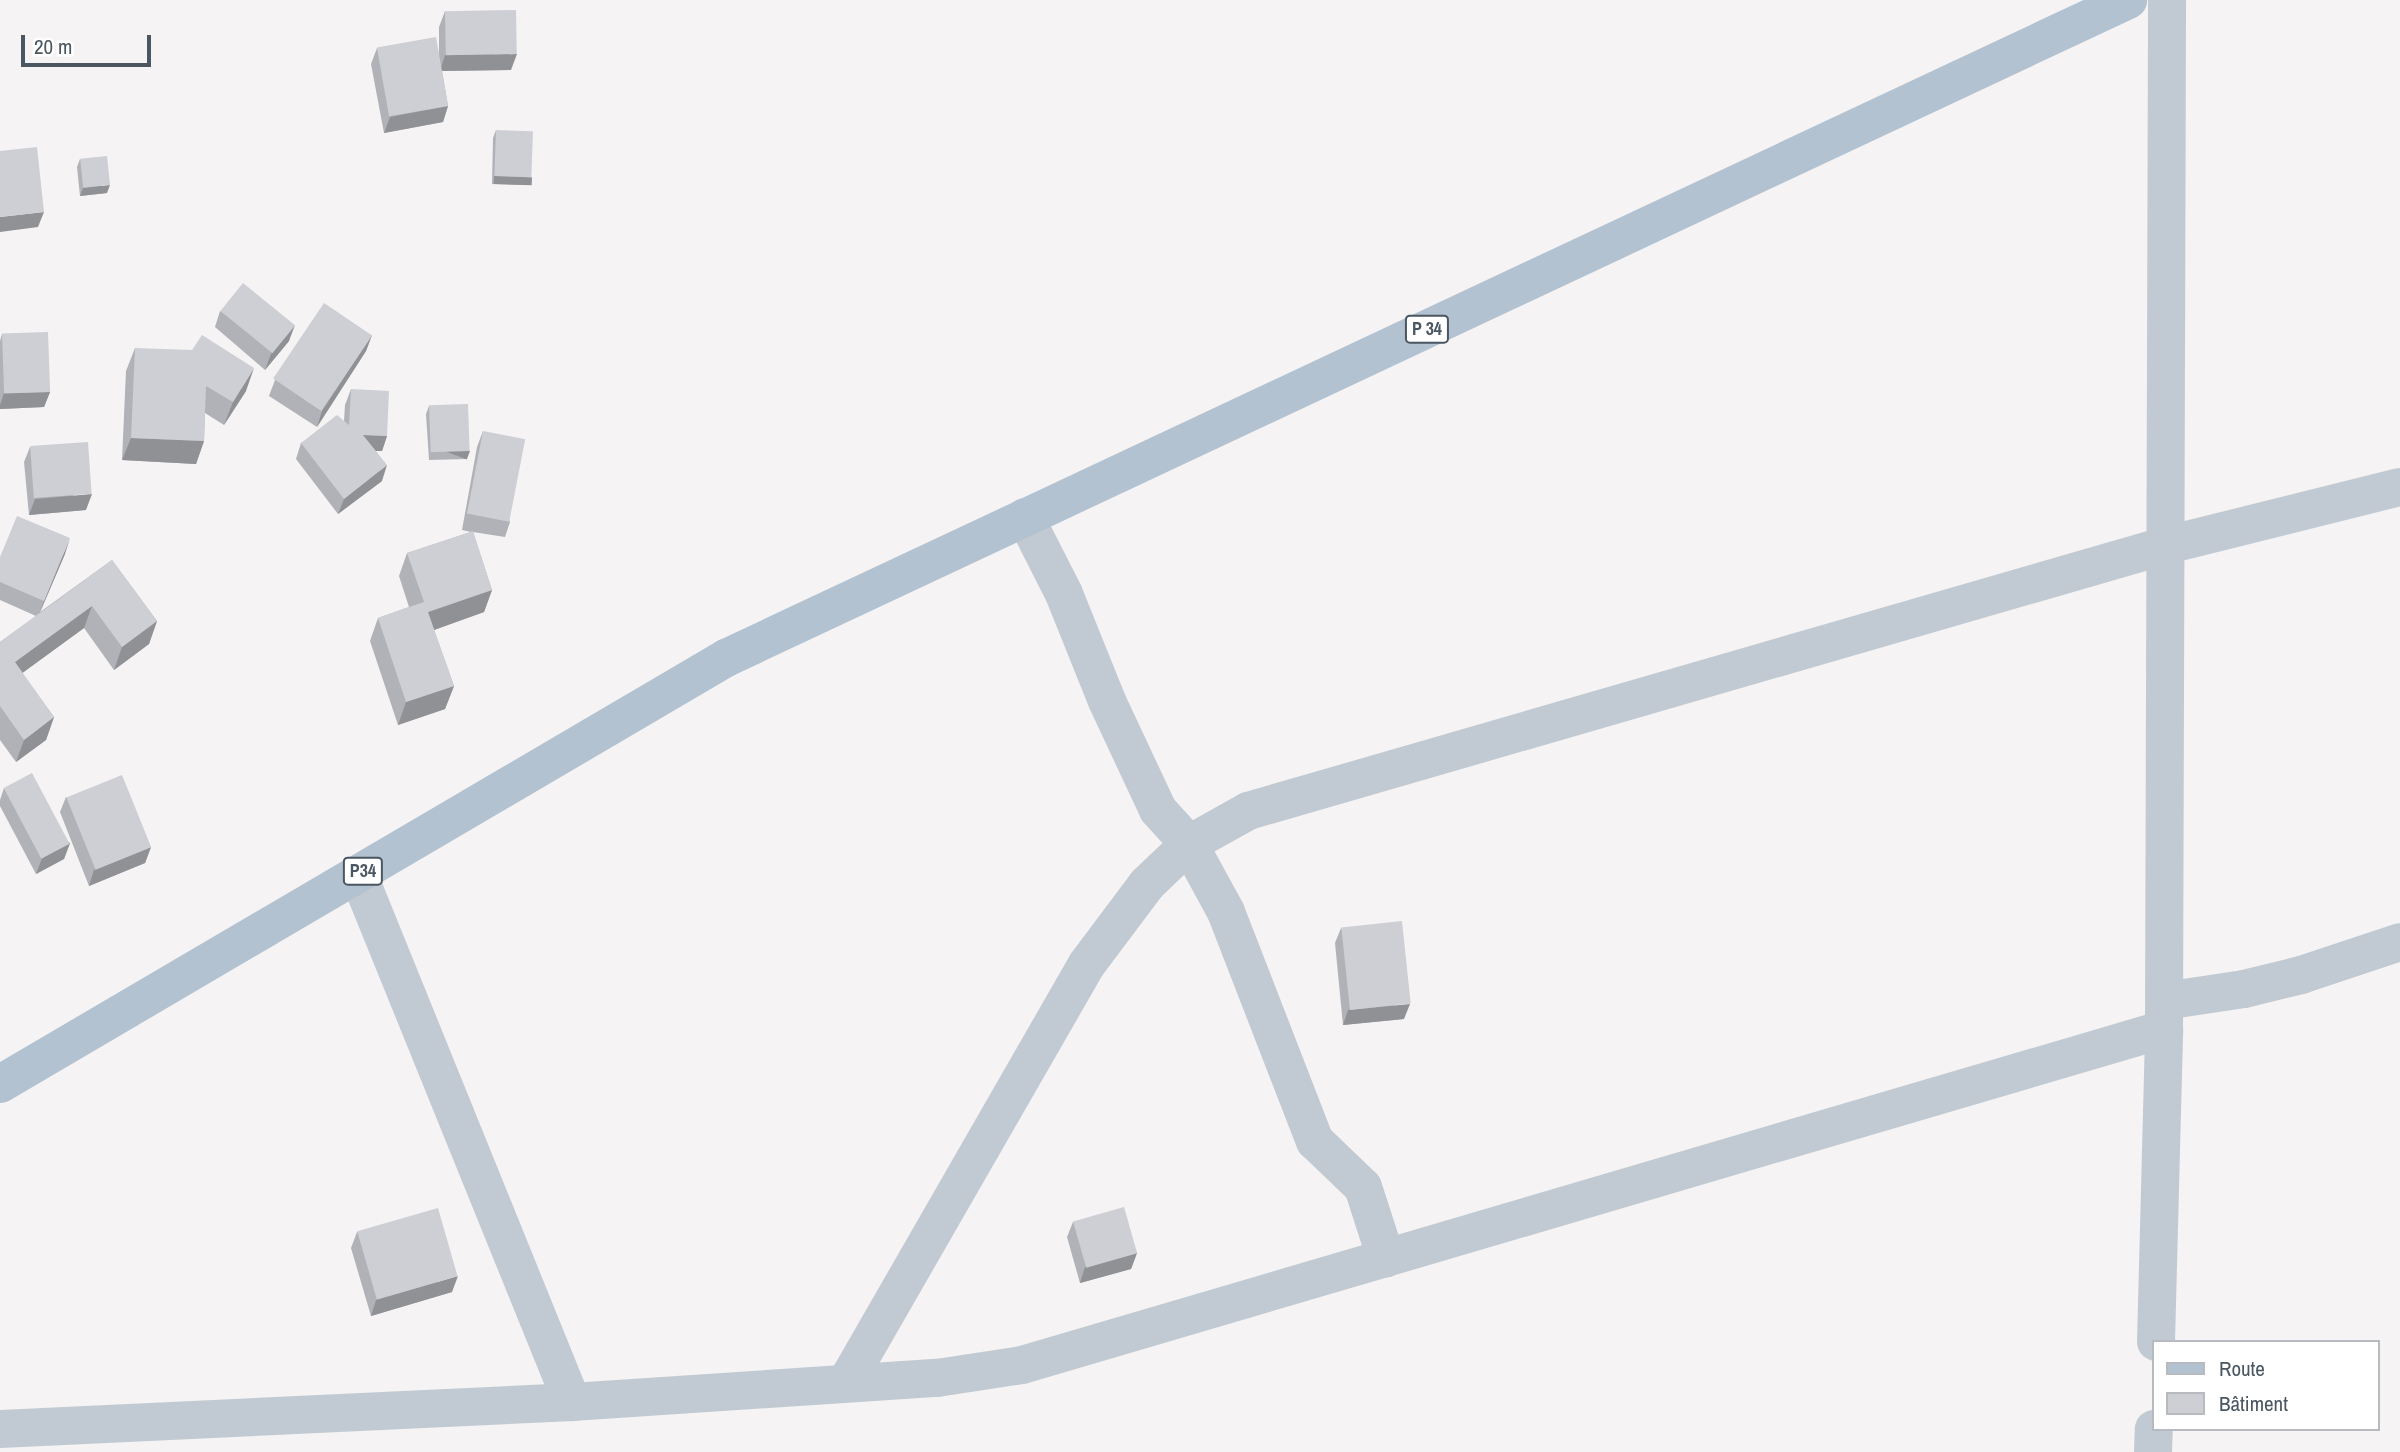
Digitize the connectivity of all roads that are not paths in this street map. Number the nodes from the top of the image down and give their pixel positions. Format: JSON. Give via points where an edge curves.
{"nodes":[{"id":1,"x":2128,"y":0,"type":"edge"},
{"id":2,"x":2167,"y":0,"type":"edge"},
{"id":3,"x":2400,"y":487,"type":"edge"},
{"id":4,"x":1025,"y":517,"type":"junction"},
{"id":5,"x":2167,"y":545,"type":"junction"},
{"id":6,"x":726,"y":658,"type":"joint"},
{"id":7,"x":1189,"y":844,"type":"junction"},
{"id":8,"x":358,"y":873,"type":"junction"},
{"id":9,"x":2400,"y":942,"type":"edge"},
{"id":10,"x":2164,"y":1015,"type":"junction"},
{"id":11,"x":0,"y":1084,"type":"edge"},
{"id":12,"x":1386,"y":1258,"type":"junction"},
{"id":13,"x":2156,"y":1340,"type":"edge"},
{"id":14,"x":846,"y":1383,"type":"junction"},
{"id":15,"x":572,"y":1402,"type":"junction"},
{"id":16,"x":0,"y":1429,"type":"edge"},
{"id":17,"x":2154,"y":1431,"type":"edge"},
{"id":18,"x":2153,"y":1452,"type":"edge"}],
"edges":[{"from":1,"to":4,"type":"main road","number":"P 34"},
{"from":2,"to":5,"type":"street"},
{"from":3,"to":5,"type":"street"},
{"from":4,"to":6,"type":"main road","number":"P 34"},
{"from":4,"to":7,"type":"street","via":[[1064,594],[1158,810]]},
{"from":5,"to":7,"type":"street","via":[[1248,811]]},
{"from":5,"to":10,"type":"street"},
{"from":6,"to":8,"type":"main road","number":"P34"},
{"from":7,"to":12,"type":"street","via":[[1226,912],[1315,1141],[1363,1187]]},
{"from":7,"to":14,"type":"street","via":[[1147,884],[1087,964]]},
{"from":8,"to":11,"type":"main road","number":"P34"},
{"from":8,"to":15,"type":"street"},
{"from":9,"to":10,"type":"street"},
{"from":10,"to":12,"type":"street"},
{"from":10,"to":13,"type":"street"},
{"from":12,"to":14,"type":"street","via":[[1023,1365],[937,1378]]},
{"from":14,"to":15,"type":"street"},
{"from":15,"to":16,"type":"street"},
{"from":17,"to":18,"type":"street"}]}
